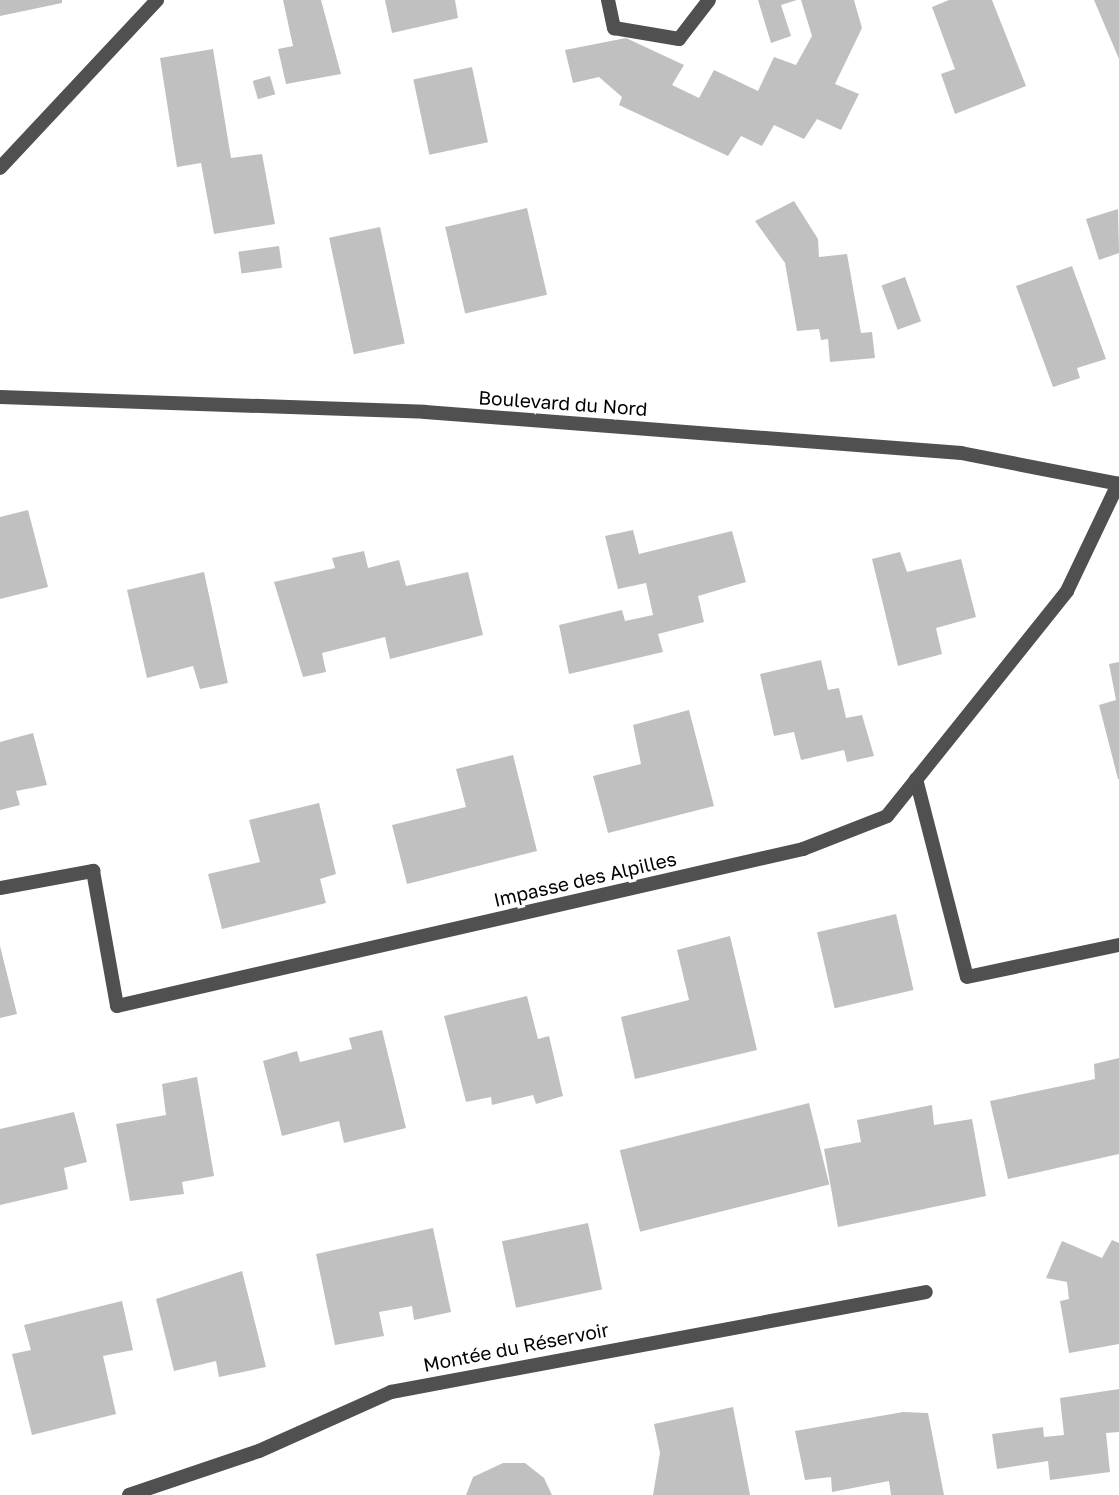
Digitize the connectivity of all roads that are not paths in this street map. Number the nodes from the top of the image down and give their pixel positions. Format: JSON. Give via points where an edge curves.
{"nodes":[{"id":1,"x":158,"y":0,"type":"edge"},
{"id":2,"x":608,"y":0,"type":"edge"},
{"id":3,"x":709,"y":0,"type":"edge"},
{"id":4,"x":0,"y":168,"type":"edge"},
{"id":5,"x":0,"y":397,"type":"edge"},
{"id":6,"x":1119,"y":484,"type":"edge"},
{"id":7,"x":916,"y":779,"type":"junction"},
{"id":8,"x":0,"y":888,"type":"edge"},
{"id":9,"x":1119,"y":945,"type":"edge"},
{"id":10,"x":926,"y":1292,"type":"dead end"},
{"id":11,"x":129,"y":1495,"type":"edge"}],
"edges":[{"from":1,"to":4,"type":"street"},
{"from":2,"to":3,"type":"street","via":[[614,29],[679,39]]},
{"from":5,"to":6,"type":"street","name":"Boulevard du Nord","via":[[425,412],[934,451]]},
{"from":6,"to":7,"type":"street","name":"Impasse des Alpilles","via":[[1067,591]]},
{"from":7,"to":8,"type":"street","name":"Impasse des Alpilles","via":[[887,816],[803,849],[117,1006],[93,871]]},
{"from":7,"to":9,"type":"street","via":[[967,977]]},
{"from":10,"to":11,"type":"street","name":"Montée du Réservoir","via":[[391,1392],[259,1451]]}]}
